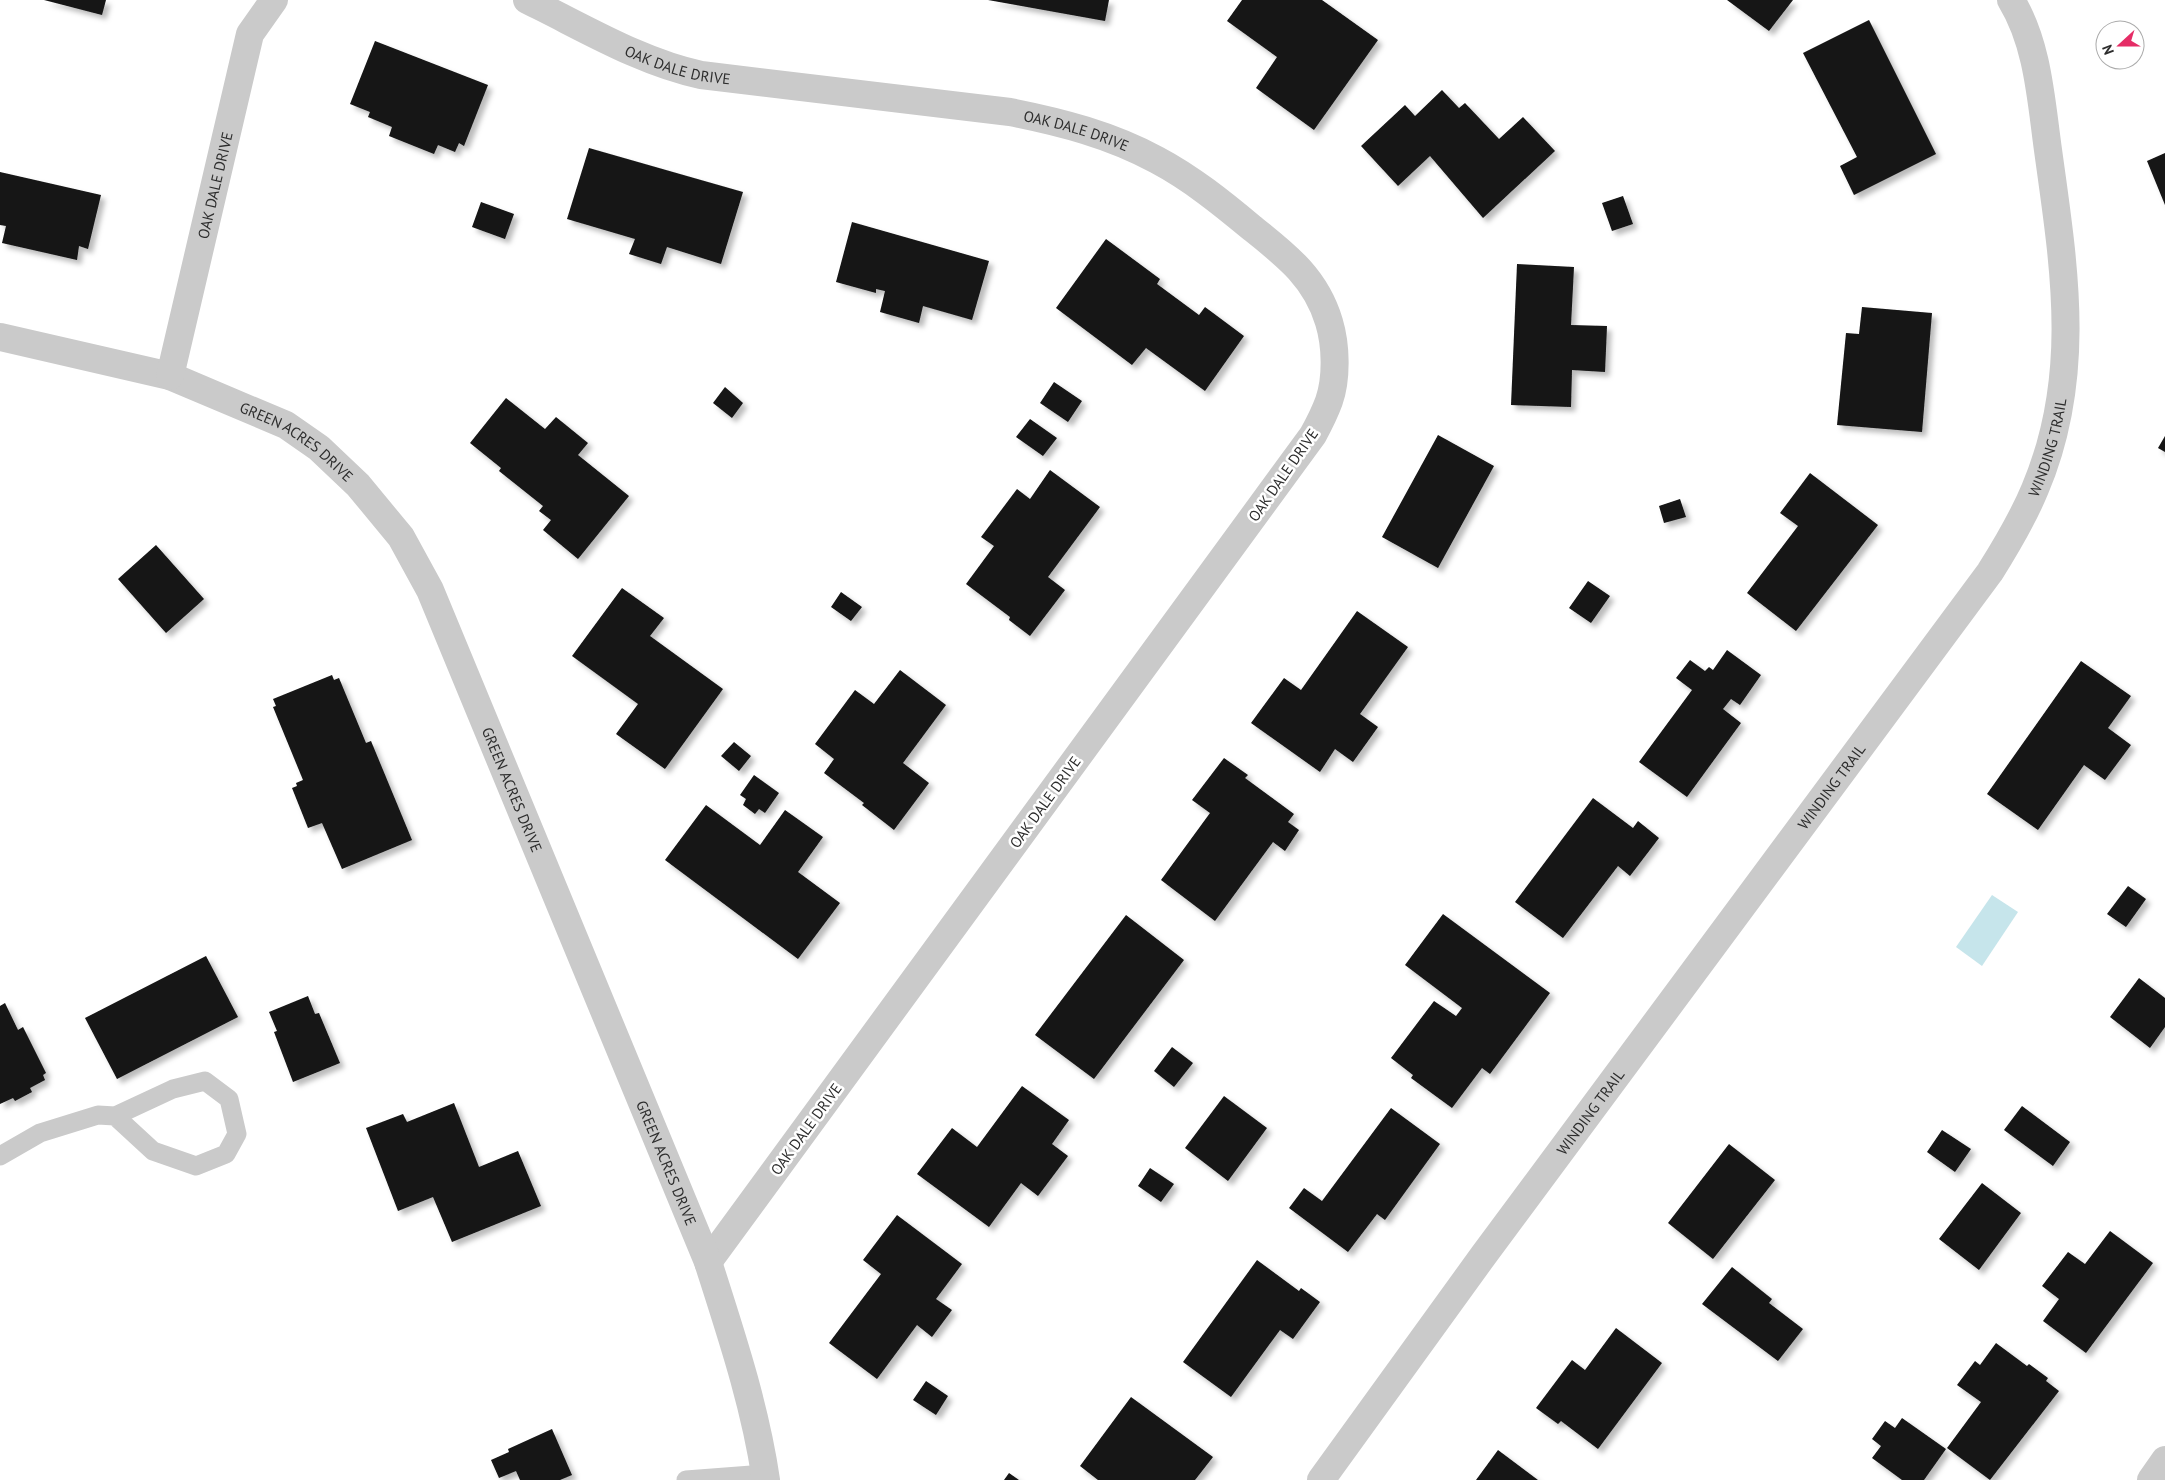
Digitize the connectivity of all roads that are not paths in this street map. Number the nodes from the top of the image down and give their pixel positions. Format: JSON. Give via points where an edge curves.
{"nodes":[{"id":1,"x":274,"y":0,"type":"edge"},
{"id":2,"x":527,"y":0,"type":"edge"},
{"id":3,"x":2011,"y":0,"type":"edge"},
{"id":4,"x":2027,"y":0,"type":"edge"},
{"id":5,"x":2027,"y":37,"type":"junction"},
{"id":6,"x":0,"y":337,"type":"edge"},
{"id":7,"x":170,"y":376,"type":"junction"},
{"id":8,"x":115,"y":1116,"type":"junction"},
{"id":9,"x":0,"y":1156,"type":"edge"},
{"id":10,"x":708,"y":1262,"type":"junction"},
{"id":11,"x":2165,"y":1460,"type":"edge"},
{"id":12,"x":765,"y":1477,"type":"edge"},
{"id":13,"x":686,"y":1480,"type":"edge"},
{"id":14,"x":1322,"y":1480,"type":"edge"},
{"id":15,"x":2150,"y":1480,"type":"edge"}],
"edges":[{"from":1,"to":7,"type":"street","name":"OAK DALE DRIVE","via":[[250,34]]},
{"from":2,"to":10,"type":"street","name":"OAK DALE DRIVE","via":[[652,61],[680,71],[1010,112],[1100,134],[1156,159],[1194,183],[1284,253],[1315,290],[1330,323],[1335,362],[1330,400],[1313,435]]},
{"from":3,"to":5,"type":"street","name":"WINDING TRAIL"},
{"from":4,"to":5,"type":"street"},
{"from":5,"to":14,"type":"street","name":"WINDING TRAIL","via":[[2038,78],[2058,226],[2067,339],[2062,390],[2052,440],[2036,488],[2017,528],[1990,572],[1483,1256]]},
{"from":6,"to":7,"type":"street","name":"GREEN ACRES DRIVE"},
{"from":7,"to":10,"type":"street","name":"GREEN ACRES DRIVE","via":[[286,425],[358,484],[401,537],[430,590]]},
{"from":8,"to":8,"type":"lane","via":[[153,1151],[196,1166],[226,1154],[237,1134],[229,1099],[205,1080],[172,1090]]},
{"from":8,"to":9,"type":"lane","via":[[98,1115],[40,1133]]},
{"from":10,"to":12,"type":"street","name":"GREEN ACRES DRIVE","via":[[744,1373]]},
{"from":11,"to":15,"type":"street"},
{"from":12,"to":13,"type":"lane"}]}
